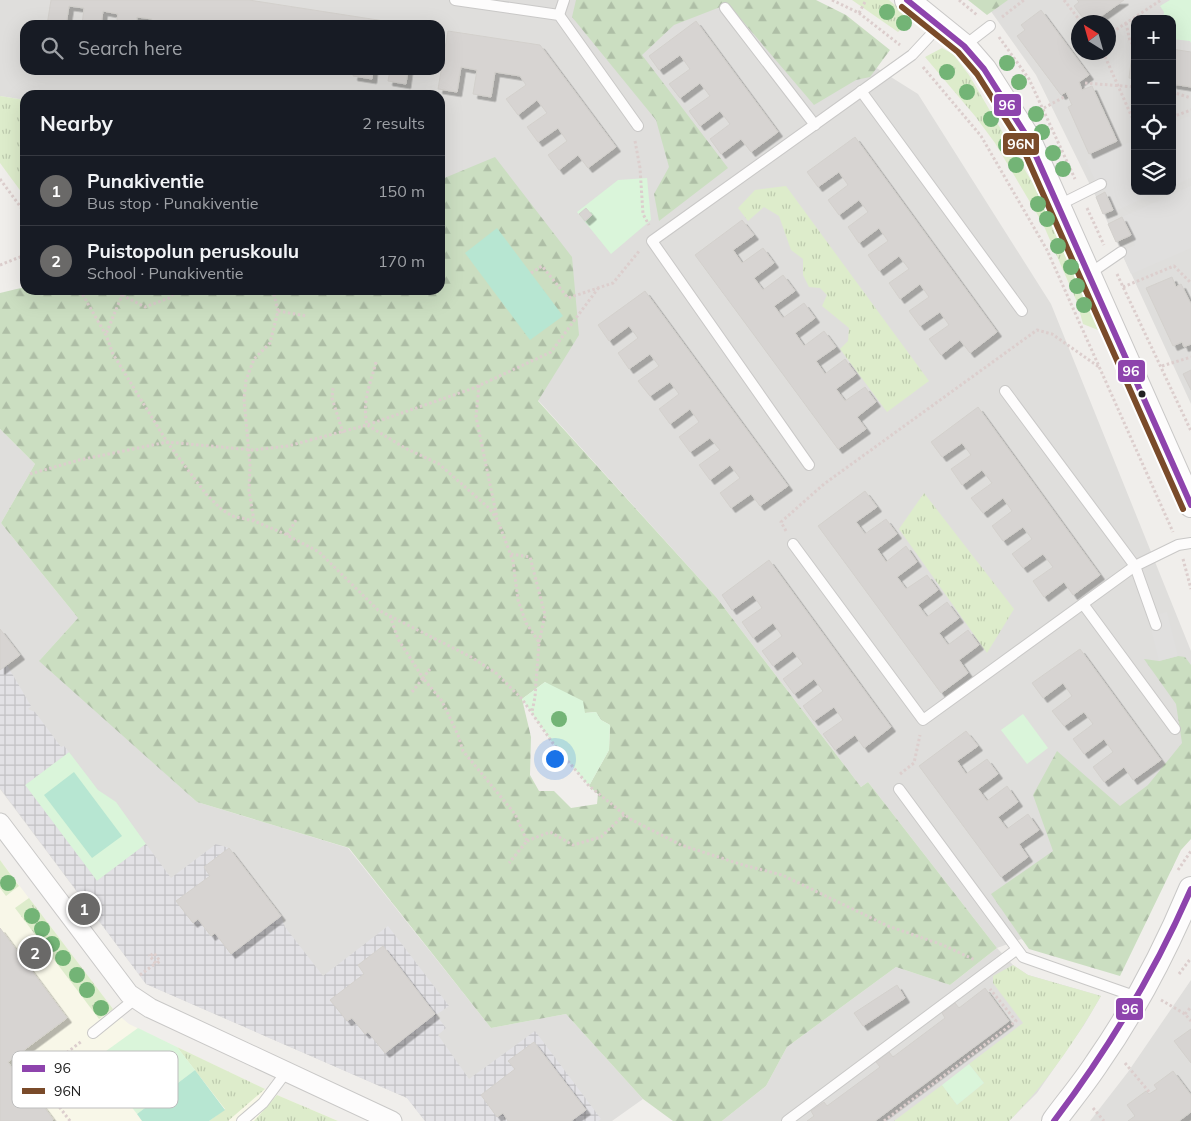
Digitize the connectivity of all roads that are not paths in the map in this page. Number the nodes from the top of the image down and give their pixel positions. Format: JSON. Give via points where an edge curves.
{"nodes":[{"id":1,"x":455,"y":0,"type":"edge"},
{"id":2,"x":564,"y":0,"type":"edge"},
{"id":3,"x":907,"y":0,"type":"edge"},
{"id":4,"x":725,"y":8,"type":"dead end"},
{"id":5,"x":559,"y":15,"type":"junction"},
{"id":6,"x":940,"y":25,"type":"junction"},
{"id":7,"x":990,"y":26,"type":"road end"},
{"id":8,"x":964,"y":46,"type":"junction"},
{"id":9,"x":862,"y":91,"type":"junction"},
{"id":10,"x":636,"y":123,"type":"road end"},
{"id":11,"x":815,"y":125,"type":"junction"},
{"id":12,"x":1101,"y":184,"type":"dead end"},
{"id":13,"x":1059,"y":205,"type":"junction"},
{"id":14,"x":1121,"y":252,"type":"dead end"},
{"id":15,"x":1089,"y":274,"type":"junction"},
{"id":16,"x":1022,"y":311,"type":"dead end"},
{"id":17,"x":1005,"y":391,"type":"dead end"},
{"id":18,"x":810,"y":465,"type":"dead end"},
{"id":19,"x":1191,"y":505,"type":"edge"},
{"id":20,"x":1191,"y":543,"type":"edge"},
{"id":21,"x":793,"y":544,"type":"road end"},
{"id":22,"x":1135,"y":566,"type":"junction"},
{"id":23,"x":1084,"y":604,"type":"junction"},
{"id":24,"x":1156,"y":626,"type":"dead end"},
{"id":25,"x":1175,"y":729,"type":"dead end"},
{"id":26,"x":899,"y":789,"type":"road end"},
{"id":27,"x":0,"y":823,"type":"edge"},
{"id":28,"x":1191,"y":889,"type":"edge"},
{"id":29,"x":1185,"y":914,"type":"edge"},
{"id":30,"x":1016,"y":950,"type":"junction"},
{"id":31,"x":1137,"y":997,"type":"junction"},
{"id":32,"x":135,"y":999,"type":"junction"},
{"id":33,"x":93,"y":1034,"type":"road end"},
{"id":34,"x":287,"y":1071,"type":"junction"},
{"id":35,"x":242,"y":1121,"type":"edge"},
{"id":36,"x":392,"y":1121,"type":"edge"},
{"id":37,"x":786,"y":1121,"type":"edge"},
{"id":38,"x":1054,"y":1121,"type":"edge"}],
"edges":[{"from":1,"to":5,"type":"lane"},
{"from":2,"to":5,"type":"lane"},
{"from":3,"to":6,"type":"street"},
{"from":4,"to":11,"type":"lane"},
{"from":5,"to":10,"type":"lane"},
{"from":6,"to":8,"type":"street"},
{"from":6,"to":9,"type":"lane","via":[[912,55]]},
{"from":7,"to":8,"type":"lane"},
{"from":8,"to":13,"type":"street","via":[[1002,94],[1028,138]]},
{"from":9,"to":11,"type":"lane"},
{"from":9,"to":16,"type":"lane"},
{"from":11,"to":18,"type":"lane","via":[[652,241]]},
{"from":12,"to":13,"type":"lane"},
{"from":13,"to":15,"type":"street"},
{"from":14,"to":15,"type":"lane"},
{"from":15,"to":19,"type":"street"},
{"from":17,"to":22,"type":"lane"},
{"from":20,"to":22,"type":"lane","via":[[1178,545]]},
{"from":21,"to":23,"type":"lane","via":[[923,720]]},
{"from":22,"to":23,"type":"lane"},
{"from":22,"to":24,"type":"lane"},
{"from":23,"to":25,"type":"lane"},
{"from":26,"to":30,"type":"lane"},
{"from":27,"to":32,"type":"street","via":[[122,987]]},
{"from":28,"to":29,"type":"street"},
{"from":29,"to":31,"type":"street"},
{"from":30,"to":31,"type":"lane","via":[[1038,964]]},
{"from":30,"to":37,"type":"lane"},
{"from":31,"to":38,"type":"street","via":[[1098,1063]]},
{"from":32,"to":33,"type":"lane"},
{"from":32,"to":34,"type":"street"},
{"from":34,"to":35,"type":"lane","via":[[263,1103]]},
{"from":34,"to":36,"type":"street"}]}
